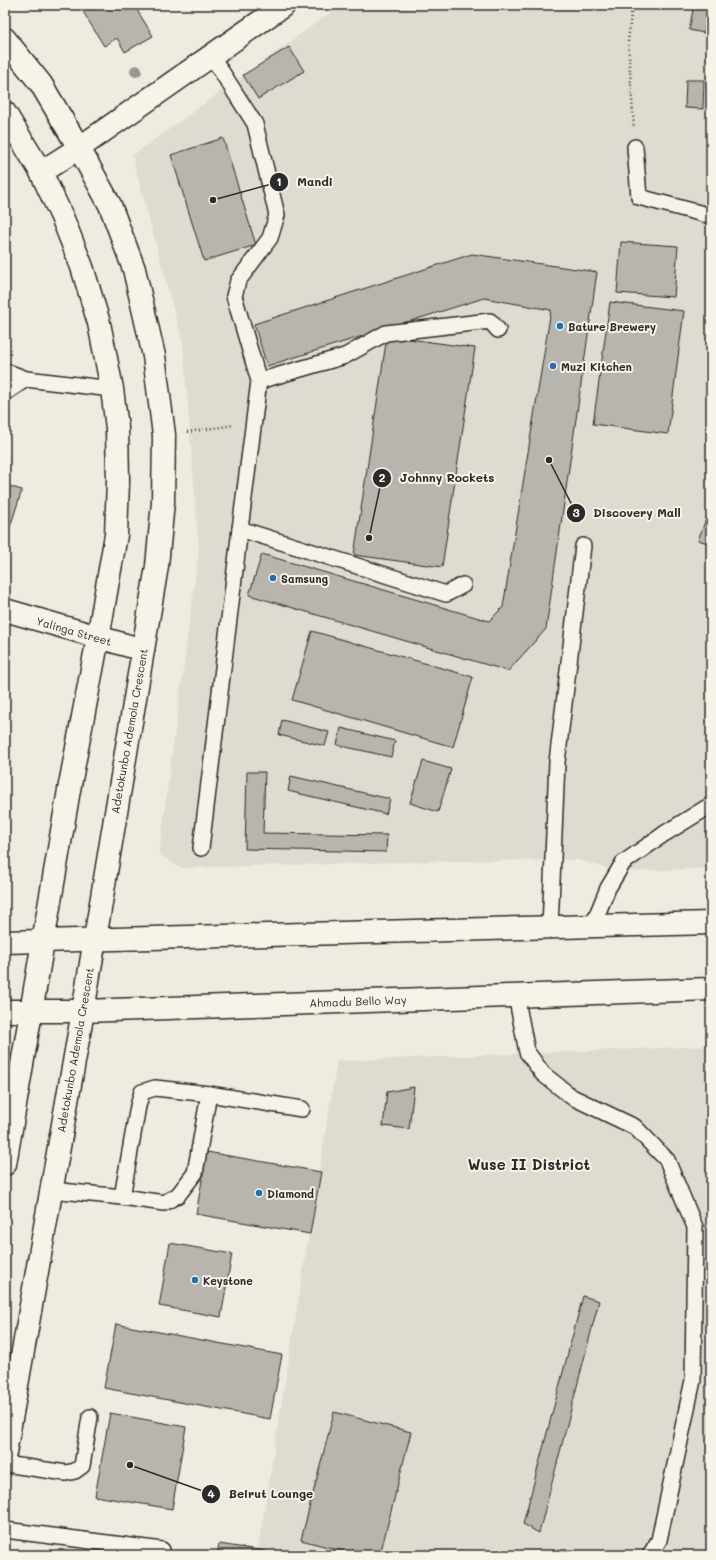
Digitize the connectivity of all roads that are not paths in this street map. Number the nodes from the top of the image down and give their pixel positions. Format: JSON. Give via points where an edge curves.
{"nodes":[{"id":1,"x":284,"y":5,"type":"edge"},
{"id":2,"x":5,"y":40,"type":"edge"},
{"id":3,"x":211,"y":55,"type":"junction"},
{"id":4,"x":5,"y":113,"type":"edge"},
{"id":5,"x":635,"y":147,"type":"road end"},
{"id":6,"x":79,"y":148,"type":"junction"},
{"id":7,"x":41,"y":172,"type":"junction"},
{"id":8,"x":711,"y":216,"type":"edge"},
{"id":9,"x":498,"y":330,"type":"dead end"},
{"id":10,"x":5,"y":371,"type":"edge"},
{"id":11,"x":26,"y":379,"type":"junction"},
{"id":12,"x":259,"y":381,"type":"junction"},
{"id":13,"x":112,"y":389,"type":"junction"},
{"id":14,"x":5,"y":393,"type":"edge"},
{"id":15,"x":240,"y":529,"type":"junction"},
{"id":16,"x":583,"y":546,"type":"dead end"},
{"id":17,"x":463,"y":585,"type":"dead end"},
{"id":18,"x":5,"y":610,"type":"edge"},
{"id":19,"x":98,"y":638,"type":"junction"},
{"id":20,"x":143,"y":650,"type":"junction"},
{"id":21,"x":709,"y":808,"type":"edge"},
{"id":22,"x":201,"y":848,"type":"dead end"},
{"id":23,"x":711,"y":923,"type":"edge"},
{"id":24,"x":592,"y":926,"type":"junction"},
{"id":25,"x":550,"y":928,"type":"junction"},
{"id":26,"x":94,"y":940,"type":"junction"},
{"id":27,"x":42,"y":941,"type":"junction"},
{"id":28,"x":5,"y":942,"type":"edge"},
{"id":29,"x":711,"y":989,"type":"edge"},
{"id":30,"x":516,"y":995,"type":"junction"},
{"id":31,"x":5,"y":1011,"type":"edge"},
{"id":32,"x":31,"y":1011,"type":"junction"},
{"id":33,"x":83,"y":1011,"type":"junction"},
{"id":34,"x":209,"y":1094,"type":"junction"},
{"id":35,"x":302,"y":1109,"type":"dead end"},
{"id":36,"x":5,"y":1164,"type":"edge"},
{"id":37,"x":51,"y":1190,"type":"junction"},
{"id":38,"x":122,"y":1197,"type":"junction"},
{"id":39,"x":90,"y":1417,"type":"dead end"},
{"id":40,"x":5,"y":1452,"type":"edge"},
{"id":41,"x":5,"y":1464,"type":"edge"},
{"id":42,"x":5,"y":1530,"type":"edge"},
{"id":43,"x":162,"y":1550,"type":"dead end"},
{"id":44,"x":650,"y":1555,"type":"edge"}],
"edges":[{"from":1,"to":3,"type":"main road"},
{"from":2,"to":6,"type":"main road","name":"Adetokunbo Ademola Crescent","via":[[40,84]]},
{"from":3,"to":6,"type":"main road"},
{"from":3,"to":12,"type":"lane","via":[[255,124],[277,215],[270,238],[238,280],[234,296]]},
{"from":4,"to":7,"type":"main road"},
{"from":5,"to":8,"type":"lane","via":[[639,197]]},
{"from":6,"to":7,"type":"main road"},
{"from":6,"to":20,"type":"main road","name":"Adetokunbo Ademola Crescent","via":[[110,205],[134,269],[154,356],[164,435],[163,502],[157,566]]},
{"from":7,"to":13,"type":"main road","via":[[82,267],[99,324]]},
{"from":9,"to":12,"type":"lane","via":[[490,321],[386,332],[345,356]]},
{"from":10,"to":11,"type":"lane"},
{"from":11,"to":13,"type":"lane"},
{"from":11,"to":14,"type":"lane"},
{"from":12,"to":15,"type":"lane"},
{"from":13,"to":19,"type":"main road","via":[[117,428],[116,535]]},
{"from":15,"to":17,"type":"lane","via":[[446,594]]},
{"from":15,"to":22,"type":"lane"},
{"from":16,"to":25,"type":"lane","via":[[557,762]]},
{"from":18,"to":19,"type":"main road","name":"Yalinga Street"},
{"from":19,"to":20,"type":"main road","name":"Yalinga Street"},
{"from":19,"to":27,"type":"main road"},
{"from":20,"to":26,"type":"main road","name":"Adetokunbo Ademola Crescent"},
{"from":21,"to":24,"type":"lane","via":[[623,863],[608,888]]},
{"from":23,"to":24,"type":"main road"},
{"from":24,"to":25,"type":"main road"},
{"from":25,"to":26,"type":"main road"},
{"from":26,"to":27,"type":"main road"},
{"from":26,"to":33,"type":"main road","name":"Adetokunbo Ademola Crescent"},
{"from":27,"to":28,"type":"main road"},
{"from":27,"to":32,"type":"main road"},
{"from":29,"to":30,"type":"main road","name":"Ahmadu Bello Way"},
{"from":30,"to":33,"type":"main road","name":"Ahmadu Bello Way"},
{"from":30,"to":44,"type":"lane","via":[[527,1052],[543,1074],[572,1098],[635,1127],[667,1160],[695,1227],[693,1380],[659,1540]]},
{"from":31,"to":32,"type":"main road","name":"Ahmadu Bello Way"},
{"from":32,"to":33,"type":"main road","name":"Ahmadu Bello Way"},
{"from":32,"to":36,"type":"main road"},
{"from":33,"to":37,"type":"main road","name":"Adetokunbo Ademola Crescent"},
{"from":34,"to":35,"type":"lane"},
{"from":34,"to":38,"type":"lane","via":[[194,1173],[178,1195],[164,1203]]},
{"from":34,"to":38,"type":"lane","via":[[155,1088],[142,1092]]},
{"from":37,"to":38,"type":"lane"},
{"from":37,"to":40,"type":"main road","name":"Adetokunbo Ademola Crescent"},
{"from":39,"to":41,"type":"lane","via":[[82,1466],[75,1471],[66,1473]]},
{"from":42,"to":43,"type":"lane"}]}
